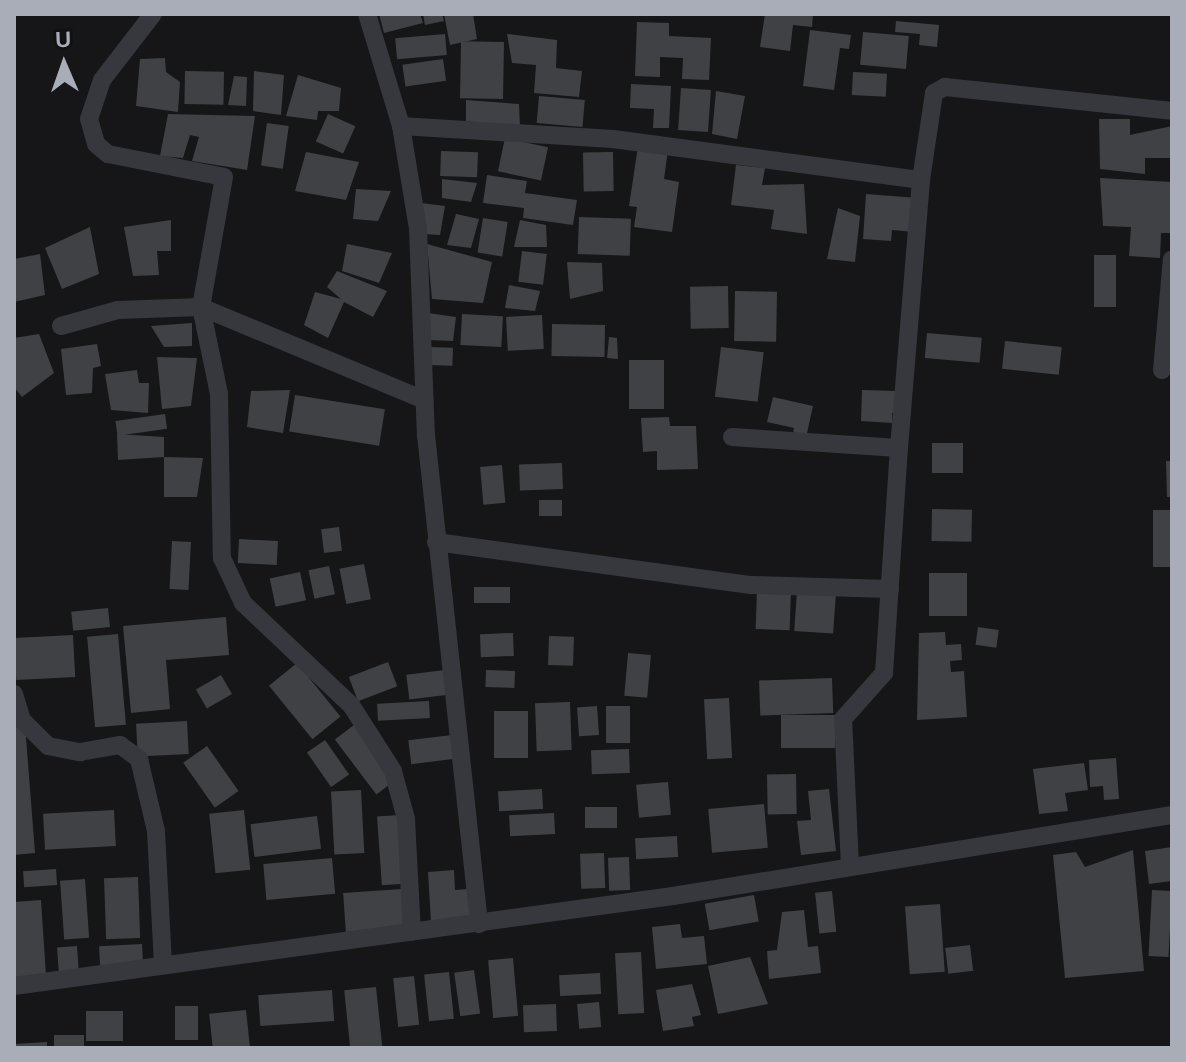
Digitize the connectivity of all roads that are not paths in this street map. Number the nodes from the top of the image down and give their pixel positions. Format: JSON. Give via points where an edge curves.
{"nodes":[{"id":1,"x":153,"y":14,"type":"edge"},
{"id":2,"x":367,"y":14,"type":"edge"},
{"id":3,"x":1172,"y":111,"type":"edge"},
{"id":4,"x":401,"y":126,"type":"junction"},
{"id":5,"x":921,"y":180,"type":"junction"},
{"id":6,"x":1172,"y":259,"type":"edge"},
{"id":7,"x":201,"y":307,"type":"junction"},
{"id":8,"x":61,"y":326,"type":"dead end"},
{"id":9,"x":1162,"y":370,"type":"dead end"},
{"id":10,"x":424,"y":400,"type":"junction"},
{"id":11,"x":732,"y":437,"type":"dead end"},
{"id":12,"x":899,"y":448,"type":"junction"},
{"id":13,"x":436,"y":542,"type":"junction"},
{"id":14,"x":890,"y":589,"type":"junction"},
{"id":15,"x":14,"y":694,"type":"edge"},
{"id":16,"x":1172,"y":815,"type":"edge"},
{"id":17,"x":850,"y":866,"type":"junction"},
{"id":18,"x":479,"y":924,"type":"junction"},
{"id":19,"x":412,"y":932,"type":"junction"},
{"id":20,"x":163,"y":965,"type":"junction"},
{"id":21,"x":14,"y":986,"type":"edge"}],
"edges":[{"from":1,"to":7,"type":"street","via":[[102,80],[89,119],[96,144],[108,154],[224,177]]},
{"from":2,"to":4,"type":"street"},
{"from":3,"to":5,"type":"street","via":[[945,87],[934,93]]},
{"from":4,"to":5,"type":"street","via":[[613,139]]},
{"from":4,"to":10,"type":"street","via":[[422,272]]},
{"from":5,"to":12,"type":"street"},
{"from":6,"to":9,"type":"street"},
{"from":7,"to":8,"type":"street","via":[[118,310]]},
{"from":7,"to":10,"type":"street"},
{"from":7,"to":19,"type":"street","via":[[219,394],[226,574],[243,603],[351,705],[393,771],[406,819]]},
{"from":10,"to":13,"type":"street"},
{"from":11,"to":12,"type":"street"},
{"from":12,"to":14,"type":"street"},
{"from":13,"to":14,"type":"street","via":[[751,585]]},
{"from":13,"to":18,"type":"street"},
{"from":14,"to":17,"type":"street","via":[[879,687],[843,719]]},
{"from":15,"to":20,"type":"street","via":[[22,720],[48,746],[80,752],[120,745],[139,759],[156,831]]},
{"from":16,"to":17,"type":"street"},
{"from":17,"to":18,"type":"street"},
{"from":18,"to":19,"type":"street"},
{"from":19,"to":20,"type":"street"},
{"from":20,"to":21,"type":"street"}]}
